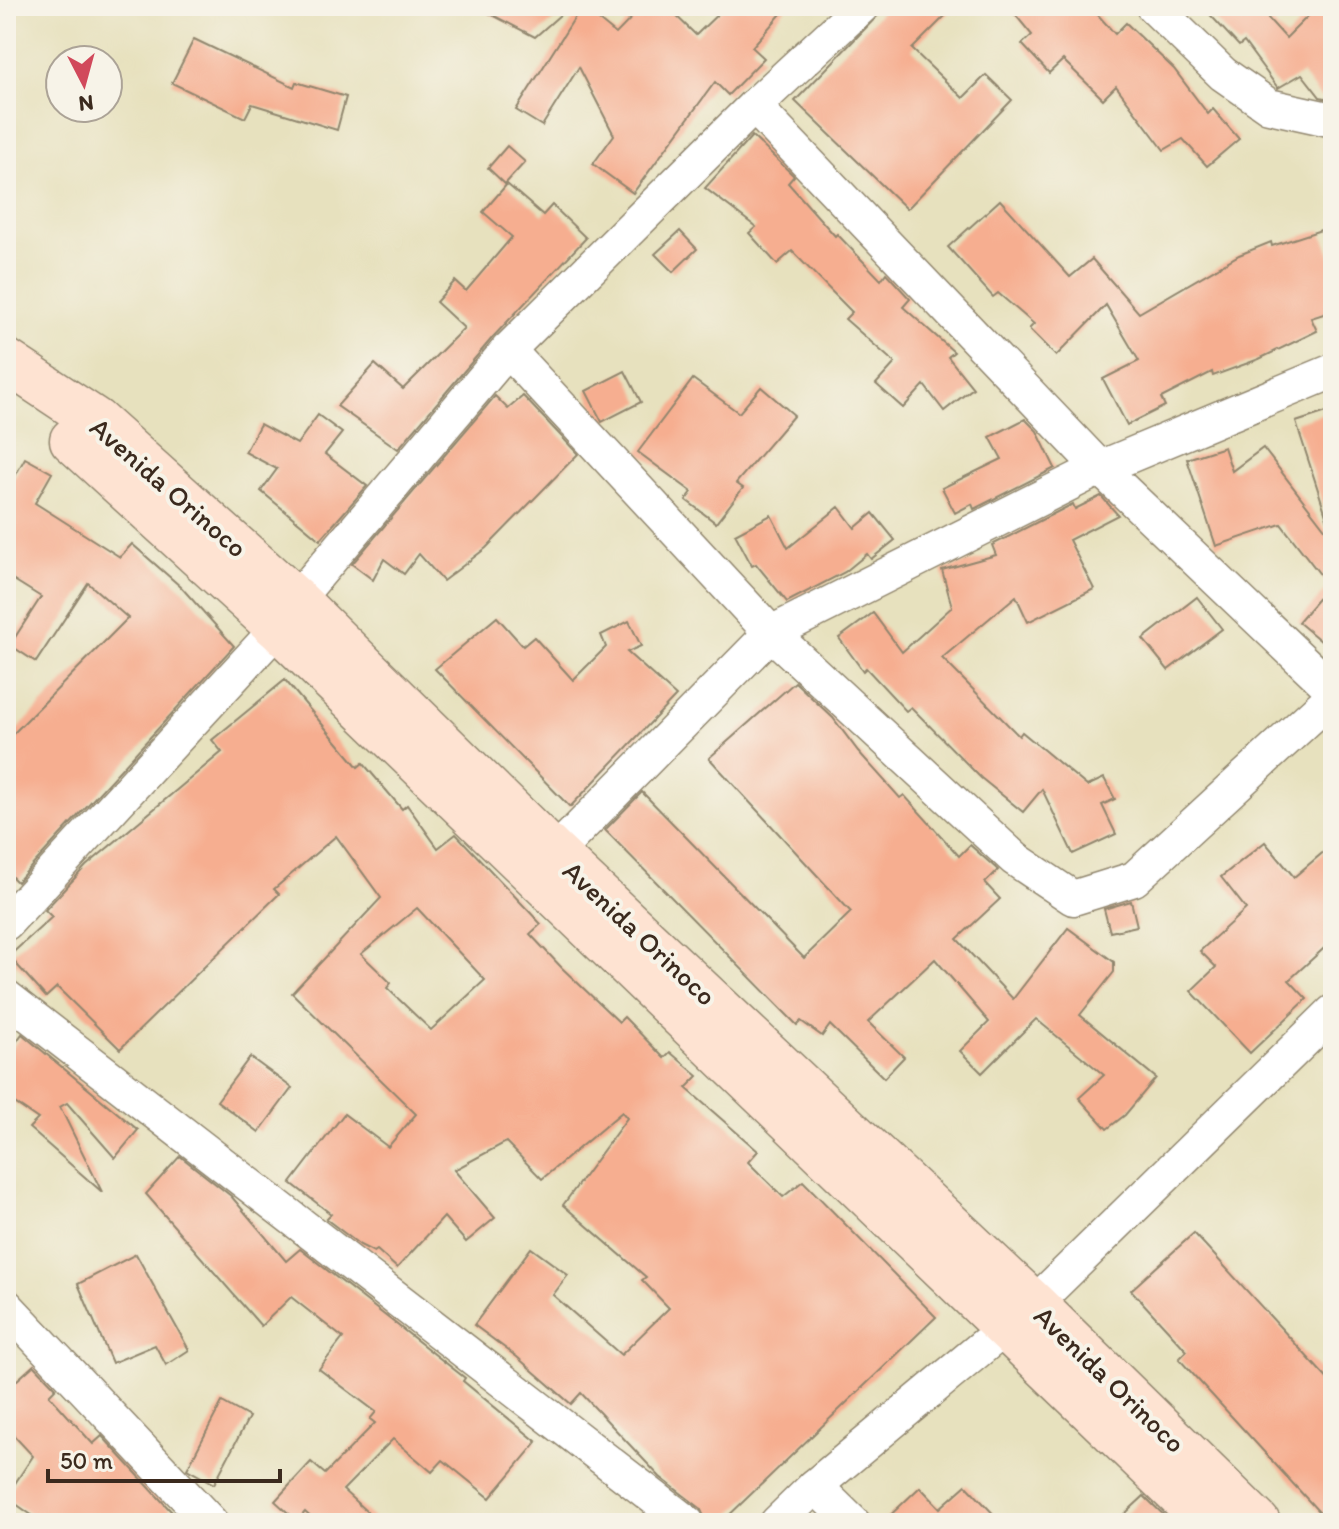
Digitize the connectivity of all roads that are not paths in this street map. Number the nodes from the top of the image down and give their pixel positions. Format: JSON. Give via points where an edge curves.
{"nodes":[{"id":1,"x":862,"y":6,"type":"edge"},
{"id":2,"x":1153,"y":6,"type":"edge"},
{"id":3,"x":754,"y":106,"type":"junction"},
{"id":4,"x":1333,"y":120,"type":"edge"},
{"id":5,"x":508,"y":350,"type":"junction"},
{"id":6,"x":6,"y":361,"type":"edge"},
{"id":7,"x":1333,"y":371,"type":"edge"},
{"id":8,"x":6,"y":384,"type":"edge"},
{"id":9,"x":1100,"y":468,"type":"junction"},
{"id":10,"x":287,"y":614,"type":"junction"},
{"id":11,"x":771,"y":633,"type":"junction"},
{"id":12,"x":1333,"y":693,"type":"edge"},
{"id":13,"x":543,"y":864,"type":"junction"},
{"id":14,"x":6,"y":923,"type":"edge"},
{"id":15,"x":6,"y":997,"type":"edge"},
{"id":16,"x":1333,"y":1012,"type":"edge"},
{"id":17,"x":6,"y":1306,"type":"edge"},
{"id":18,"x":1019,"y":1316,"type":"junction"},
{"id":19,"x":815,"y":1486,"type":"junction"},
{"id":20,"x":211,"y":1523,"type":"edge"},
{"id":21,"x":687,"y":1523,"type":"edge"},
{"id":22,"x":777,"y":1523,"type":"edge"},
{"id":23,"x":853,"y":1523,"type":"edge"},
{"id":24,"x":1208,"y":1523,"type":"edge"},
{"id":25,"x":1258,"y":1523,"type":"edge"}],
"edges":[{"from":1,"to":3,"type":"street"},
{"from":2,"to":4,"type":"street","via":[[1223,74],[1269,106]]},
{"from":3,"to":5,"type":"street"},
{"from":3,"to":9,"type":"street"},
{"from":5,"to":10,"type":"street"},
{"from":5,"to":11,"type":"street"},
{"from":6,"to":10,"type":"main road","name":"Avenida Orinoco","via":[[95,420]]},
{"from":7,"to":9,"type":"street"},
{"from":8,"to":10,"type":"main road","name":"Avenida Orinoco"},
{"from":9,"to":11,"type":"street"},
{"from":9,"to":12,"type":"street"},
{"from":10,"to":13,"type":"main road","name":"Avenida Orinoco"},
{"from":10,"to":14,"type":"street"},
{"from":11,"to":12,"type":"street","via":[[1015,859],[1073,898],[1134,879]]},
{"from":11,"to":13,"type":"street"},
{"from":13,"to":18,"type":"main road","name":"Avenida Orinoco"},
{"from":15,"to":21,"type":"street"},
{"from":16,"to":18,"type":"street"},
{"from":17,"to":20,"type":"street"},
{"from":18,"to":19,"type":"street"},
{"from":18,"to":24,"type":"main road","name":"Avenida Orinoco"},
{"from":18,"to":25,"type":"main road","name":"Avenida Orinoco"},
{"from":19,"to":22,"type":"street"},
{"from":19,"to":23,"type":"street"}]}
